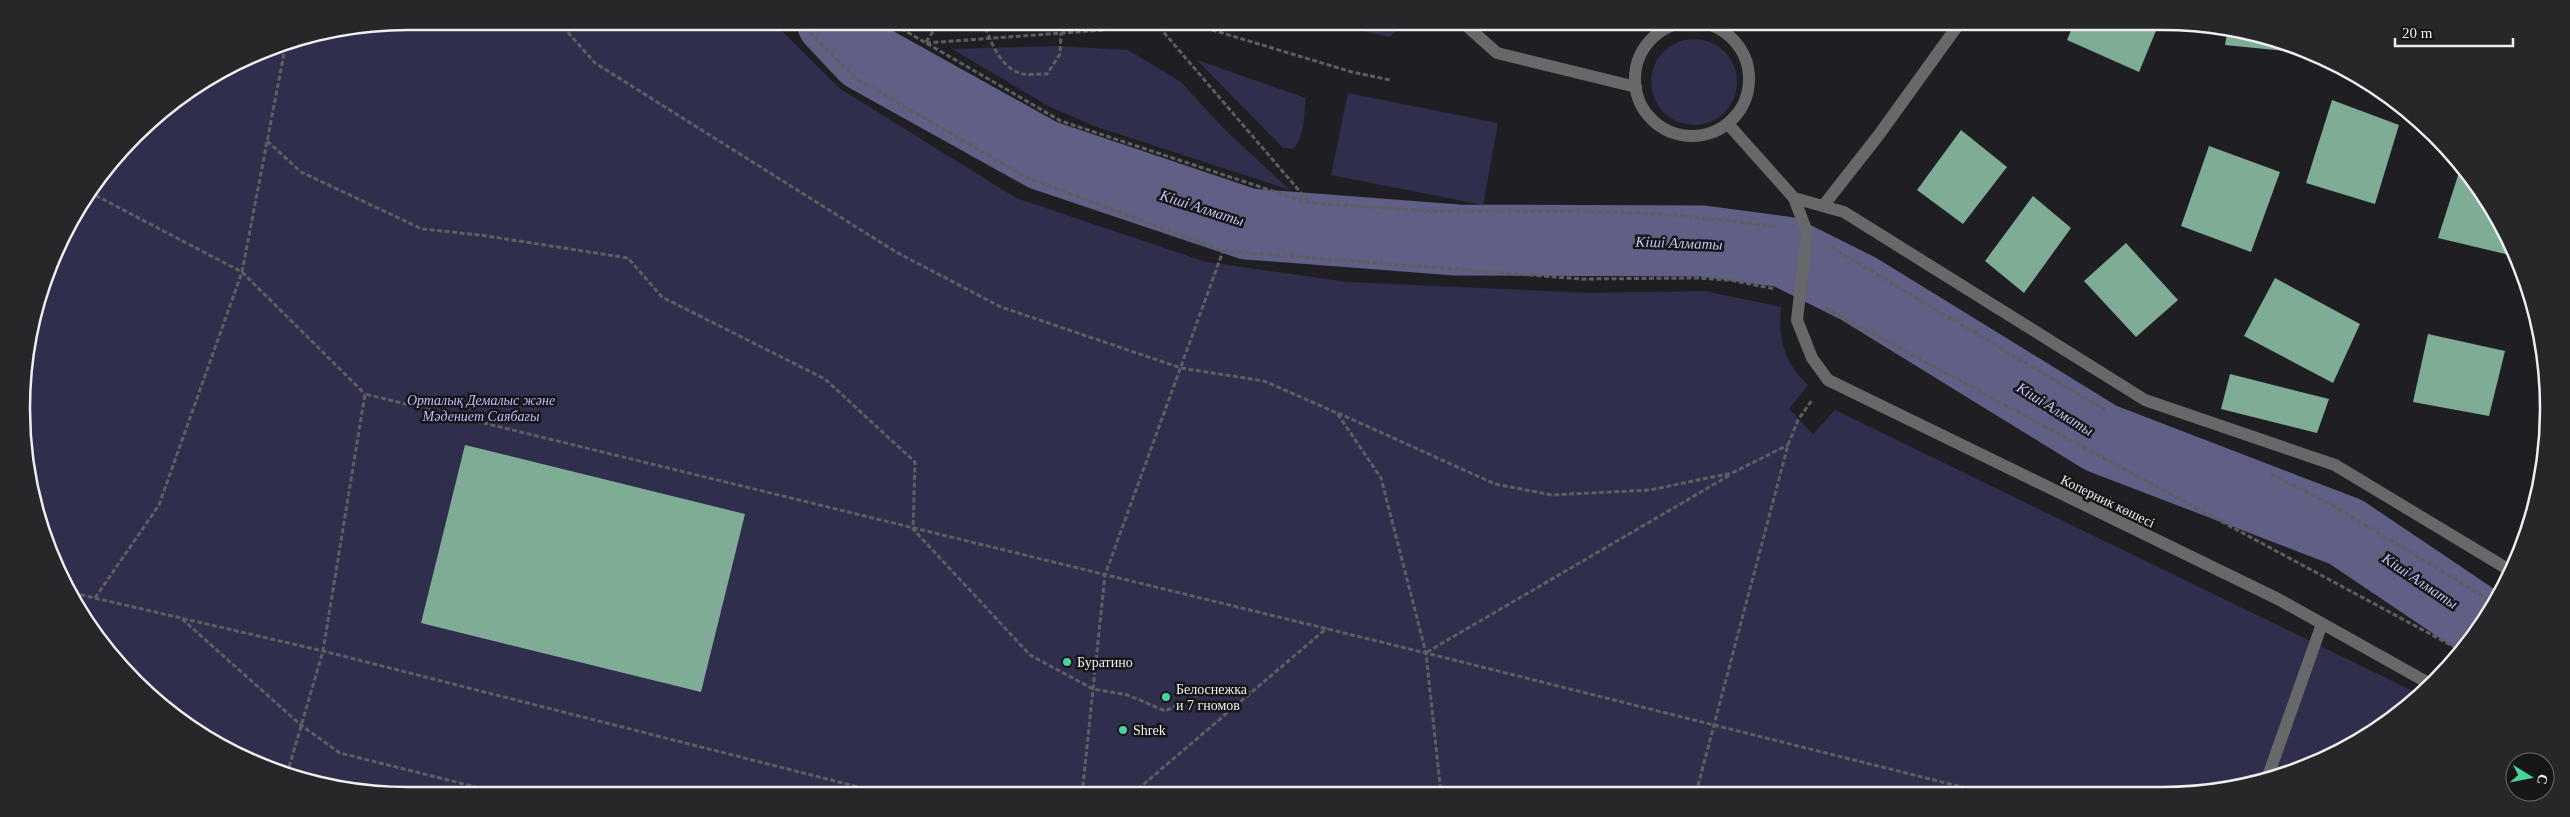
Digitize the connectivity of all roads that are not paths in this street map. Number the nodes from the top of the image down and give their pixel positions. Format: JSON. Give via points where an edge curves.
{"nodes":[{"id":1,"x":1471,"y":30,"type":"edge"},
{"id":2,"x":1661,"y":30,"type":"edge"},
{"id":3,"x":1723,"y":30,"type":"edge"},
{"id":4,"x":1955,"y":30,"type":"edge"},
{"id":5,"x":1636,"y":87,"type":"junction"},
{"id":6,"x":1728,"y":124,"type":"junction"},
{"id":7,"x":1794,"y":198,"type":"junction"},
{"id":8,"x":1822,"y":206,"type":"junction"},
{"id":9,"x":2505,"y":567,"type":"edge"},
{"id":10,"x":2322,"y":624,"type":"junction"},
{"id":11,"x":2424,"y":681,"type":"edge"},
{"id":12,"x":2270,"y":771,"type":"edge"}],
"edges":[{"from":1,"to":5,"type":"street","via":[[1497,53]]},
{"from":2,"to":5,"type":"street","via":[[1648,44],[1637,64]]},
{"from":3,"to":6,"type":"street","via":[[1735,41],[1747,61],[1750,84],[1743,105]]},
{"from":4,"to":8,"type":"street","via":[[1878,136]]},
{"from":5,"to":6,"type":"street","via":[[1644,110],[1660,126],[1682,136],[1706,135]]},
{"from":6,"to":7,"type":"street"},
{"from":7,"to":8,"type":"street"},
{"from":7,"to":10,"type":"street","name":"Коперник көшесі","via":[[1806,234],[1797,320],[1812,358],[1828,380],[2278,599]]},
{"from":8,"to":9,"type":"street","via":[[1844,212],[2145,400],[2335,465]]},
{"from":10,"to":11,"type":"street","name":"Коперник көшесі"},
{"from":10,"to":12,"type":"street"}]}
